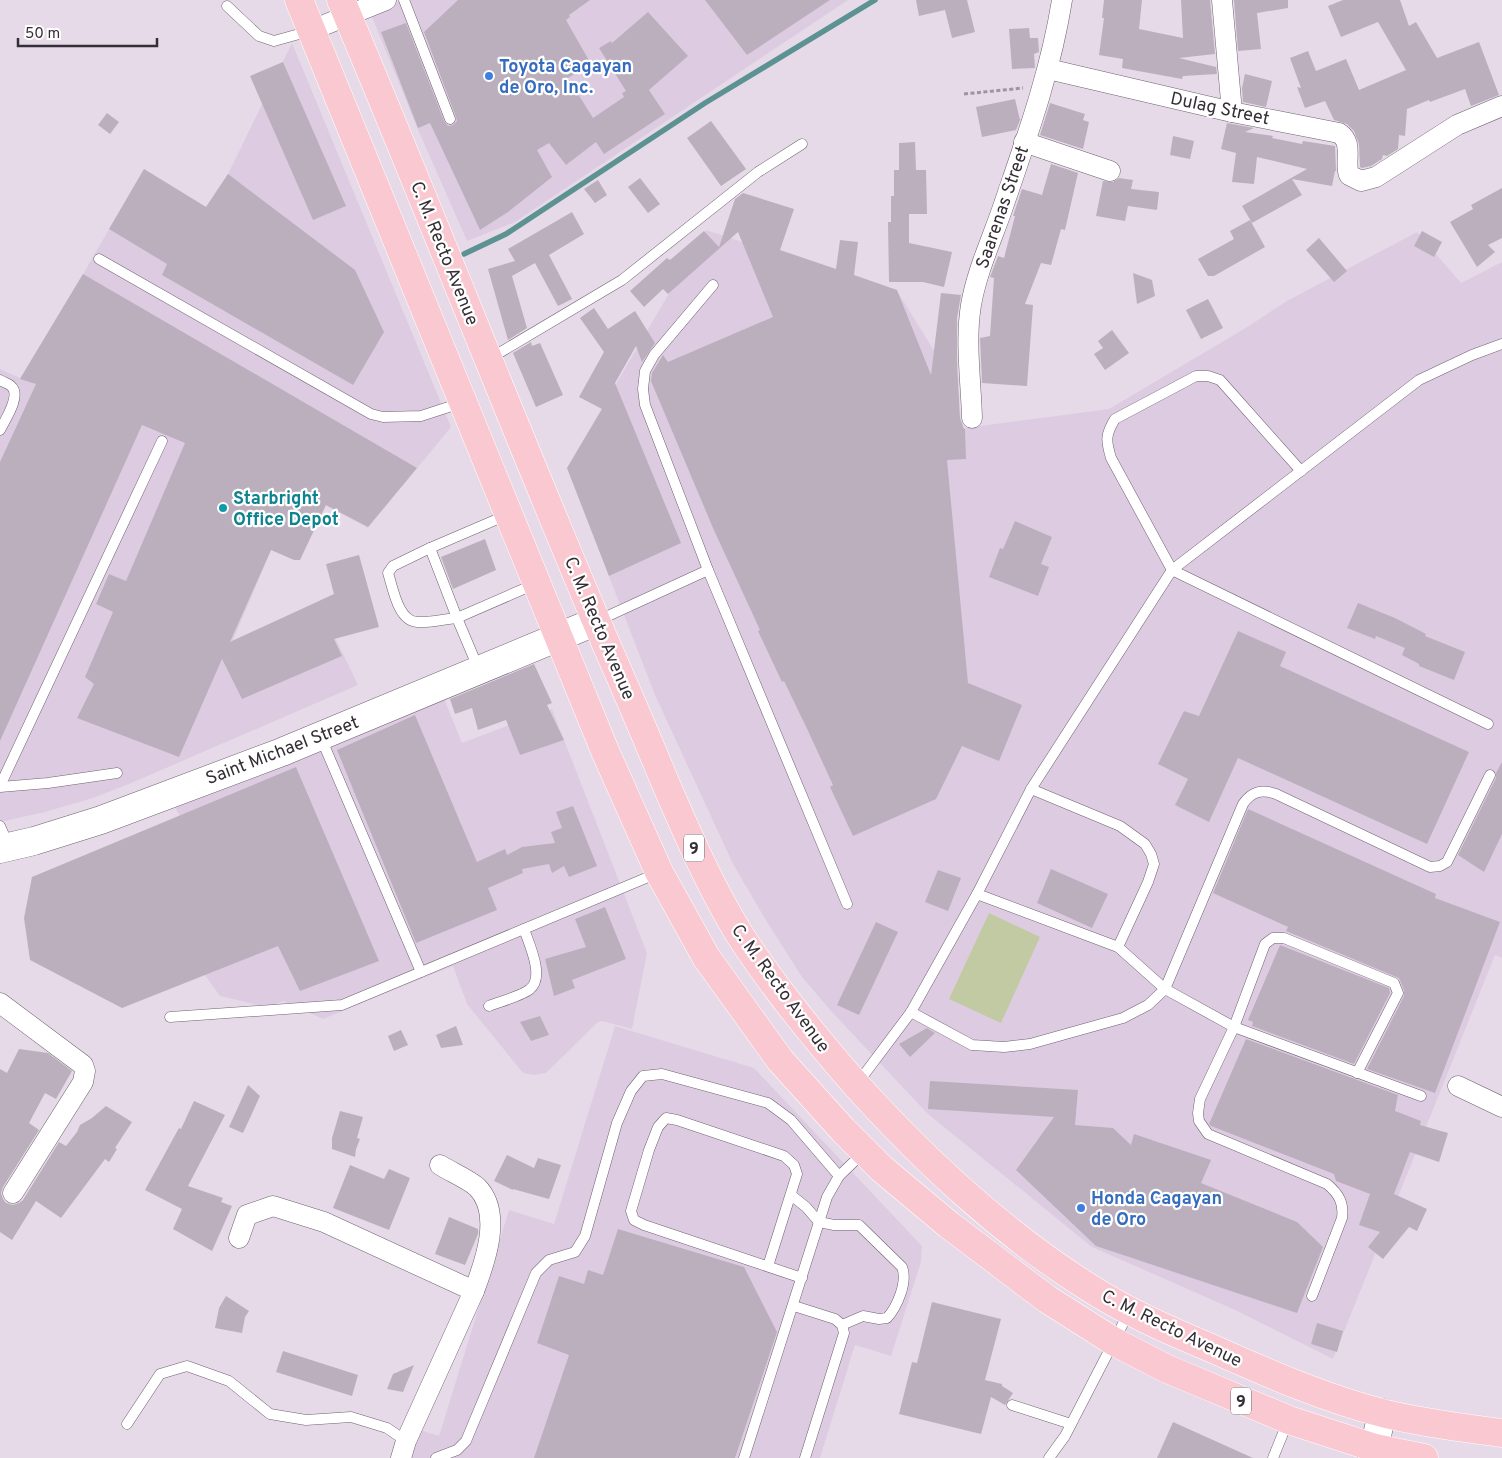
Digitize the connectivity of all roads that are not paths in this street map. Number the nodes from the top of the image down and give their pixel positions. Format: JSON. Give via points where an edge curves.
{"nodes":[{"id":1,"x":299,"y":0,"type":"edge"},
{"id":2,"x":386,"y":0,"type":"edge"},
{"id":3,"x":404,"y":0,"type":"edge"},
{"id":4,"x":1062,"y":0,"type":"edge"},
{"id":5,"x":1222,"y":0,"type":"edge"},
{"id":6,"x":227,"y":6,"type":"dead end"},
{"id":7,"x":344,"y":8,"type":"edge"},
{"id":8,"x":312,"y":30,"type":"junction"},
{"id":9,"x":1046,"y":77,"type":"junction"},
{"id":10,"x":1502,"y":106,"type":"edge"},
{"id":11,"x":1232,"y":112,"type":"junction"},
{"id":12,"x":450,"y":120,"type":"dead end"},
{"id":13,"x":1024,"y":142,"type":"junction"},
{"id":14,"x":802,"y":144,"type":"dead end"},
{"id":15,"x":1110,"y":171,"type":"dead end"},
{"id":16,"x":98,"y":259,"type":"dead end"},
{"id":17,"x":713,"y":285,"type":"dead end"},
{"id":18,"x":1502,"y":344,"type":"edge"},
{"id":19,"x":488,"y":359,"type":"junction"},
{"id":20,"x":0,"y":380,"type":"edge"},
{"id":21,"x":464,"y":401,"type":"junction"},
{"id":22,"x":972,"y":418,"type":"dead end"},
{"id":23,"x":0,"y":430,"type":"edge"},
{"id":24,"x":162,"y":440,"type":"dead end"},
{"id":25,"x":1301,"y":470,"type":"junction"},
{"id":26,"x":510,"y":514,"type":"junction"},
{"id":27,"x":430,"y":548,"type":"junction"},
{"id":28,"x":708,"y":570,"type":"junction"},
{"id":29,"x":1172,"y":570,"type":"junction"},
{"id":30,"x":538,"y":582,"type":"junction"},
{"id":31,"x":457,"y":618,"type":"junction"},
{"id":32,"x":597,"y":621,"type":"junction"},
{"id":33,"x":559,"y":636,"type":"junction"},
{"id":34,"x":480,"y":671,"type":"junction"},
{"id":35,"x":1488,"y":724,"type":"dead end"},
{"id":36,"x":320,"y":736,"type":"junction"},
{"id":37,"x":117,"y":773,"type":"dead end"},
{"id":38,"x":1490,"y":775,"type":"dead end"},
{"id":39,"x":0,"y":786,"type":"edge"},
{"id":40,"x":1031,"y":789,"type":"junction"},
{"id":41,"x":3,"y":840,"type":"edge"},
{"id":42,"x":659,"y":872,"type":"junction"},
{"id":43,"x":977,"y":894,"type":"junction"},
{"id":44,"x":847,"y":904,"type":"dead end"},
{"id":45,"x":524,"y":929,"type":"junction"},
{"id":46,"x":1118,"y":947,"type":"junction"},
{"id":47,"x":421,"y":972,"type":"junction"},
{"id":48,"x":1164,"y":989,"type":"junction"},
{"id":49,"x":0,"y":1003,"type":"edge"},
{"id":50,"x":489,"y":1006,"type":"dead end"},
{"id":51,"x":910,"y":1012,"type":"junction"},
{"id":52,"x":170,"y":1017,"type":"dead end"},
{"id":53,"x":1234,"y":1026,"type":"junction"},
{"id":54,"x":1357,"y":1073,"type":"junction"},
{"id":55,"x":857,"y":1085,"type":"junction"},
{"id":56,"x":1458,"y":1086,"type":"dead end"},
{"id":57,"x":1421,"y":1096,"type":"dead end"},
{"id":58,"x":1502,"y":1107,"type":"edge"},
{"id":59,"x":865,"y":1152,"type":"junction"},
{"id":60,"x":440,"y":1165,"type":"dead end"},
{"id":61,"x":839,"y":1176,"type":"junction"},
{"id":62,"x":13,"y":1193,"type":"dead end"},
{"id":63,"x":791,"y":1195,"type":"junction"},
{"id":64,"x":819,"y":1222,"type":"junction"},
{"id":65,"x":239,"y":1238,"type":"dead end"},
{"id":66,"x":768,"y":1266,"type":"junction"},
{"id":67,"x":802,"y":1278,"type":"junction"},
{"id":68,"x":474,"y":1291,"type":"junction"},
{"id":69,"x":1312,"y":1296,"type":"dead end"},
{"id":70,"x":794,"y":1306,"type":"junction"},
{"id":71,"x":1129,"y":1312,"type":"junction"},
{"id":72,"x":842,"y":1324,"type":"junction"},
{"id":73,"x":1113,"y":1341,"type":"junction"},
{"id":74,"x":1012,"y":1405,"type":"dead end"},
{"id":75,"x":1382,"y":1413,"type":"junction"},
{"id":76,"x":1289,"y":1420,"type":"junction"},
{"id":77,"x":127,"y":1424,"type":"dead end"},
{"id":78,"x":1071,"y":1424,"type":"junction"},
{"id":79,"x":1502,"y":1433,"type":"edge"},
{"id":80,"x":404,"y":1450,"type":"edge"},
{"id":81,"x":1373,"y":1453,"type":"edge"},
{"id":82,"x":436,"y":1458,"type":"edge"},
{"id":83,"x":744,"y":1458,"type":"edge"},
{"id":84,"x":805,"y":1458,"type":"edge"},
{"id":85,"x":1049,"y":1458,"type":"edge"},
{"id":86,"x":1273,"y":1458,"type":"edge"},
{"id":87,"x":1424,"y":1458,"type":"edge"}],
"edges":[{"from":1,"to":8,"type":"highway","name":"C. M. Recto Avenue","number":"9"},
{"from":2,"to":7,"type":"street"},
{"from":3,"to":12,"type":"lane"},
{"from":4,"to":9,"type":"street","name":"Saarenas Street"},
{"from":5,"to":11,"type":"street"},
{"from":6,"to":8,"type":"lane","via":[[259,36],[274,41]]},
{"from":7,"to":8,"type":"street"},
{"from":7,"to":19,"type":"highway","name":"C. M. Recto Avenue","number":"9"},
{"from":8,"to":21,"type":"highway","name":"C. M. Recto Avenue","number":"9"},
{"from":9,"to":11,"type":"street","name":"Dulag Street"},
{"from":9,"to":13,"type":"street","name":"Saarenas Street"},
{"from":10,"to":11,"type":"street","name":"Dulag Street","via":[[1457,126],[1376,177],[1366,180],[1357,180],[1350,175],[1344,136]]},
{"from":13,"to":15,"type":"street"},
{"from":13,"to":22,"type":"street","name":"Saarenas Street","via":[[972,304],[968,326]]},
{"from":14,"to":19,"type":"lane","via":[[758,172],[622,280]]},
{"from":16,"to":21,"type":"lane","via":[[371,414],[383,417],[421,416]]},
{"from":17,"to":28,"type":"lane","via":[[654,355],[646,371],[643,389],[645,405]]},
{"from":18,"to":25,"type":"lane","via":[[1419,380]]},
{"from":19,"to":32,"type":"highway","name":"C. M. Recto Avenue","number":"9"},
{"from":20,"to":23,"type":"lane","via":[[10,385],[15,396]]},
{"from":21,"to":26,"type":"highway","name":"C. M. Recto Avenue","number":"9"},
{"from":24,"to":39,"type":"lane"},
{"from":25,"to":29,"type":"lane"},
{"from":25,"to":29,"type":"lane","via":[[1220,380],[1208,376],[1196,376],[1115,419],[1108,431],[1111,458]]},
{"from":26,"to":27,"type":"lane"},
{"from":26,"to":30,"type":"highway","name":"C. M. Recto Avenue","number":"9"},
{"from":27,"to":31,"type":"lane"},
{"from":27,"to":31,"type":"lane","via":[[393,566],[388,573],[401,612],[417,622]]},
{"from":28,"to":32,"type":"lane"},
{"from":28,"to":44,"type":"lane"},
{"from":29,"to":35,"type":"lane"},
{"from":29,"to":40,"type":"lane"},
{"from":30,"to":31,"type":"lane"},
{"from":30,"to":33,"type":"highway","name":"C. M. Recto Avenue","number":"9"},
{"from":31,"to":34,"type":"lane"},
{"from":32,"to":33,"type":"street","name":"Saint Michael Street"},
{"from":32,"to":55,"type":"highway","name":"C. M. Recto Avenue","number":"9","via":[[704,871],[761,967]]},
{"from":33,"to":34,"type":"street","name":"Saint Michael Street"},
{"from":33,"to":42,"type":"highway","name":"C. M. Recto Avenue","number":"9","via":[[605,751]]},
{"from":34,"to":36,"type":"street","name":"Saint Michael Street"},
{"from":36,"to":41,"type":"street","name":"Saint Michael Street","via":[[101,820]]},
{"from":36,"to":47,"type":"lane"},
{"from":37,"to":39,"type":"lane"},
{"from":38,"to":48,"type":"lane","via":[[1446,862],[1430,867],[1276,794],[1266,790],[1255,792],[1243,804]]},
{"from":40,"to":43,"type":"lane"},
{"from":40,"to":46,"type":"lane","via":[[1120,826],[1145,844],[1151,854],[1154,864],[1148,882]]},
{"from":42,"to":45,"type":"lane"},
{"from":42,"to":59,"type":"highway","name":"C. M. Recto Avenue","number":"9","via":[[706,958],[740,1008],[780,1060]]},
{"from":43,"to":46,"type":"lane"},
{"from":43,"to":51,"type":"lane"},
{"from":45,"to":47,"type":"lane"},
{"from":45,"to":50,"type":"lane","via":[[536,969],[536,981],[530,990]]},
{"from":46,"to":48,"type":"lane"},
{"from":47,"to":52,"type":"lane","via":[[342,1005]]},
{"from":48,"to":51,"type":"lane","via":[[1148,1005],[1123,1018],[1030,1044],[1004,1047],[972,1045]]},
{"from":48,"to":53,"type":"lane"},
{"from":49,"to":62,"type":"street","via":[[83,1064],[85,1071],[83,1082]]},
{"from":51,"to":55,"type":"lane"},
{"from":53,"to":54,"type":"lane"},
{"from":53,"to":54,"type":"lane","via":[[1265,944],[1273,938],[1284,938],[1394,983],[1397,988],[1398,993]]},
{"from":53,"to":69,"type":"lane","via":[[1200,1099],[1199,1121],[1208,1134],[1335,1190],[1343,1207],[1342,1218]]},
{"from":54,"to":57,"type":"lane"},
{"from":55,"to":71,"type":"highway","name":"C. M. Recto Avenue","number":"9","via":[[923,1156],[968,1198],[1019,1240]]},
{"from":56,"to":58,"type":"street"},
{"from":59,"to":61,"type":"lane"},
{"from":59,"to":73,"type":"highway","name":"C. M. Recto Avenue","number":"9","via":[[948,1225],[1047,1299]]},
{"from":60,"to":68,"type":"street","via":[[477,1188],[489,1206],[489,1239]]},
{"from":61,"to":64,"type":"lane"},
{"from":61,"to":82,"type":"lane","via":[[792,1120],[768,1102],[662,1074],[643,1076],[631,1091],[617,1123],[585,1236],[574,1252],[549,1260],[536,1273],[466,1441],[457,1450]]},
{"from":63,"to":64,"type":"lane"},
{"from":63,"to":66,"type":"lane"},
{"from":63,"to":66,"type":"lane","via":[[797,1174],[794,1165],[784,1156],[666,1118],[658,1127],[638,1182],[630,1211],[634,1220]]},
{"from":64,"to":67,"type":"lane"},
{"from":64,"to":72,"type":"lane","via":[[859,1225],[904,1272],[904,1284],[887,1318],[863,1316]]},
{"from":65,"to":68,"type":"street","via":[[247,1215],[273,1206],[324,1222]]},
{"from":66,"to":67,"type":"lane"},
{"from":67,"to":70,"type":"lane"},
{"from":68,"to":80,"type":"street"},
{"from":70,"to":72,"type":"lane"},
{"from":70,"to":83,"type":"lane"},
{"from":71,"to":73,"type":"lane"},
{"from":71,"to":75,"type":"highway","name":"C. M. Recto Avenue","number":"9","via":[[1249,1365],[1338,1400]]},
{"from":72,"to":84,"type":"lane","via":[[842,1342]]},
{"from":73,"to":76,"type":"highway","name":"C. M. Recto Avenue","number":"9","via":[[1165,1368]]},
{"from":73,"to":78,"type":"lane"},
{"from":74,"to":78,"type":"lane"},
{"from":75,"to":79,"type":"highway","name":"C. M. Recto Avenue","number":"9","via":[[1435,1425]]},
{"from":75,"to":81,"type":"street"},
{"from":76,"to":81,"type":"highway","name":"C. M. Recto Avenue","number":"9"},
{"from":76,"to":86,"type":"lane"},
{"from":77,"to":80,"type":"lane","via":[[160,1374],[187,1366],[229,1381],[270,1414],[306,1420],[351,1417],[387,1428]]},
{"from":78,"to":85,"type":"lane"},
{"from":81,"to":87,"type":"highway","name":"C. M. Recto Avenue","number":"9"}]}
